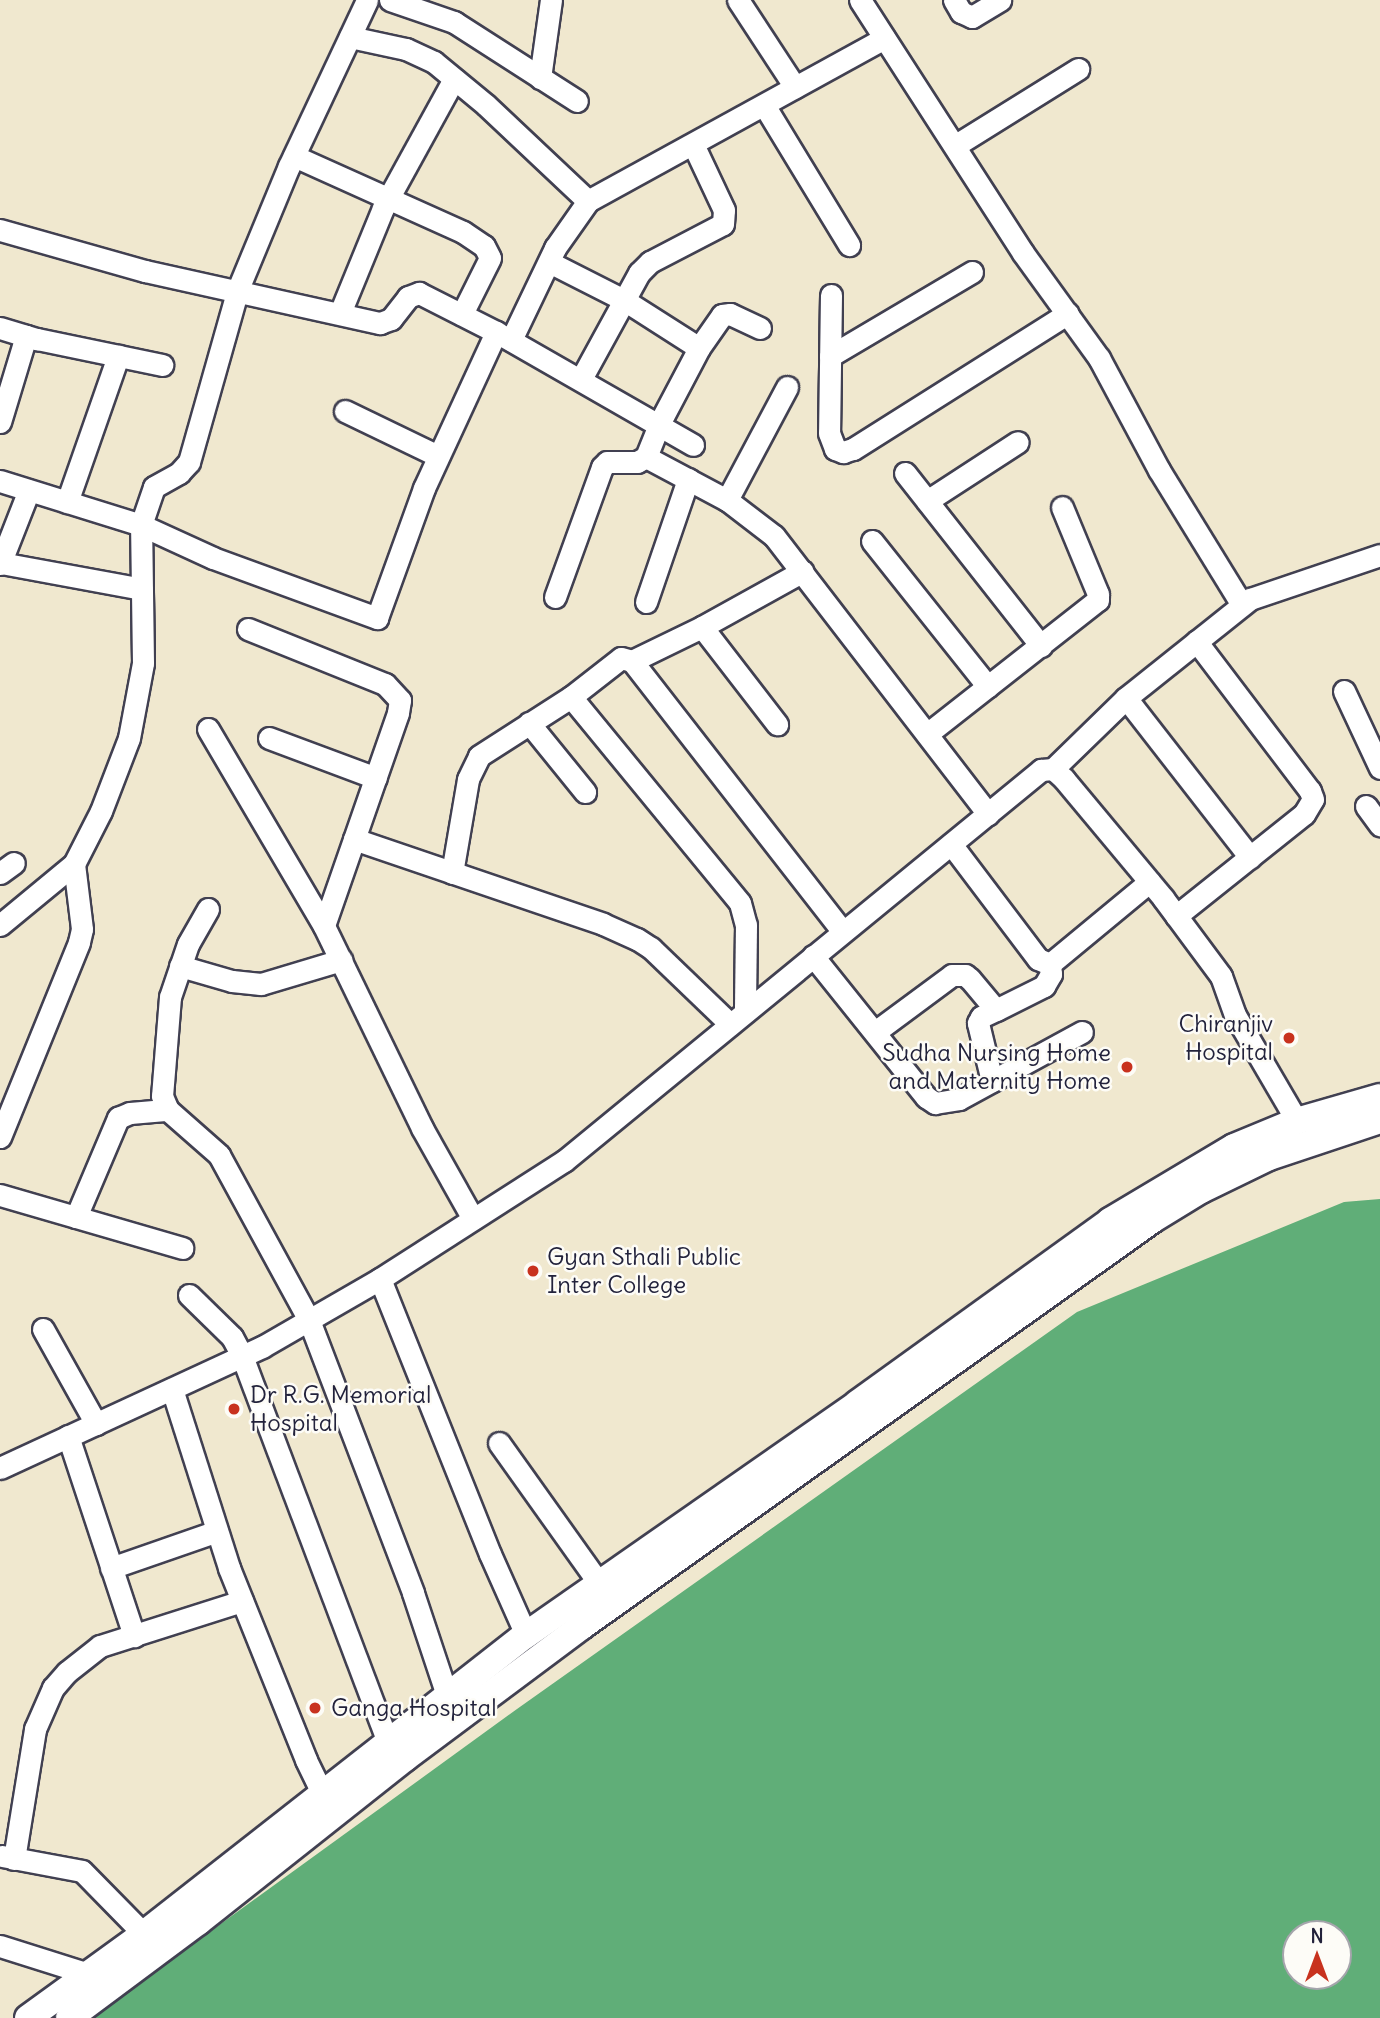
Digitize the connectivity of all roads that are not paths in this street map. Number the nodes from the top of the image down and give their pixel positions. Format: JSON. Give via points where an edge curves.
{"nodes":[{"id":1,"x":367,"y":0,"type":"edge"},
{"id":2,"x":390,"y":0,"type":"edge"},
{"id":3,"x":551,"y":0,"type":"edge"},
{"id":4,"x":738,"y":0,"type":"edge"},
{"id":5,"x":860,"y":0,"type":"edge"},
{"id":6,"x":954,"y":0,"type":"edge"},
{"id":7,"x":1000,"y":0,"type":"edge"},
{"id":8,"x":350,"y":37,"type":"junction"},
{"id":9,"x":884,"y":38,"type":"junction"},
{"id":10,"x":1078,"y":69,"type":"dead end"},
{"id":11,"x":541,"y":78,"type":"junction"},
{"id":12,"x":454,"y":79,"type":"junction"},
{"id":13,"x":795,"y":87,"type":"junction"},
{"id":14,"x":577,"y":101,"type":"dead end"},
{"id":15,"x":764,"y":105,"type":"junction"},
{"id":16,"x":693,"y":144,"type":"junction"},
{"id":17,"x":956,"y":145,"type":"junction"},
{"id":18,"x":294,"y":156,"type":"junction"},
{"id":19,"x":389,"y":198,"type":"junction"},
{"id":20,"x":588,"y":201,"type":"junction"},
{"id":21,"x":0,"y":230,"type":"edge"},
{"id":22,"x":849,"y":245,"type":"dead end"},
{"id":23,"x":549,"y":262,"type":"junction"},
{"id":24,"x":972,"y":272,"type":"dead end"},
{"id":25,"x":238,"y":289,"type":"junction"},
{"id":26,"x":831,"y":295,"type":"dead end"},
{"id":27,"x":624,"y":300,"type":"junction"},
{"id":28,"x":340,"y":313,"type":"junction"},
{"id":29,"x":1068,"y":313,"type":"junction"},
{"id":30,"x":462,"y":314,"type":"junction"},
{"id":31,"x":0,"y":328,"type":"edge"},
{"id":32,"x":761,"y":328,"type":"dead end"},
{"id":33,"x":26,"y":336,"type":"junction"},
{"id":34,"x":504,"y":336,"type":"junction"},
{"id":35,"x":699,"y":348,"type":"junction"},
{"id":36,"x":118,"y":356,"type":"junction"},
{"id":37,"x":830,"y":356,"type":"junction"},
{"id":38,"x":162,"y":365,"type":"dead end"},
{"id":39,"x":581,"y":379,"type":"junction"},
{"id":40,"x":787,"y":387,"type":"dead end"},
{"id":41,"x":345,"y":411,"type":"dead end"},
{"id":42,"x":0,"y":422,"type":"edge"},
{"id":43,"x":659,"y":424,"type":"junction"},
{"id":44,"x":1018,"y":442,"type":"dead end"},
{"id":45,"x":693,"y":445,"type":"dead end"},
{"id":46,"x":438,"y":456,"type":"junction"},
{"id":47,"x":646,"y":457,"type":"junction"},
{"id":48,"x":905,"y":472,"type":"dead end"},
{"id":49,"x":688,"y":479,"type":"junction"},
{"id":50,"x":0,"y":481,"type":"edge"},
{"id":51,"x":29,"y":490,"type":"junction"},
{"id":52,"x":727,"y":500,"type":"junction"},
{"id":53,"x":927,"y":501,"type":"junction"},
{"id":54,"x":67,"y":502,"type":"junction"},
{"id":55,"x":1062,"y":507,"type":"dead end"},
{"id":56,"x":141,"y":525,"type":"junction"},
{"id":57,"x":872,"y":541,"type":"dead end"},
{"id":58,"x":1380,"y":555,"type":"edge"},
{"id":59,"x":0,"y":564,"type":"edge"},
{"id":60,"x":803,"y":571,"type":"junction"},
{"id":61,"x":142,"y":589,"type":"junction"},
{"id":62,"x":555,"y":597,"type":"dead end"},
{"id":63,"x":646,"y":602,"type":"dead end"},
{"id":64,"x":1242,"y":605,"type":"junction"},
{"id":65,"x":702,"y":627,"type":"junction"},
{"id":66,"x":248,"y":629,"type":"dead end"},
{"id":67,"x":1196,"y":641,"type":"junction"},
{"id":68,"x":1041,"y":646,"type":"junction"},
{"id":69,"x":632,"y":661,"type":"junction"},
{"id":70,"x":988,"y":687,"type":"junction"},
{"id":71,"x":1344,"y":691,"type":"dead end"},
{"id":72,"x":571,"y":697,"type":"junction"},
{"id":73,"x":1126,"y":698,"type":"junction"},
{"id":74,"x":529,"y":723,"type":"junction"},
{"id":75,"x":777,"y":724,"type":"dead end"},
{"id":76,"x":208,"y":729,"type":"dead end"},
{"id":77,"x":927,"y":734,"type":"junction"},
{"id":78,"x":269,"y":738,"type":"dead end"},
{"id":79,"x":1380,"y":768,"type":"edge"},
{"id":80,"x":1053,"y":769,"type":"junction"},
{"id":81,"x":376,"y":778,"type":"junction"},
{"id":82,"x":585,"y":792,"type":"dead end"},
{"id":83,"x":1366,"y":806,"type":"dead end"},
{"id":84,"x":988,"y":814,"type":"junction"},
{"id":85,"x":1380,"y":825,"type":"edge"},
{"id":86,"x":354,"y":839,"type":"junction"},
{"id":87,"x":951,"y":844,"type":"junction"},
{"id":88,"x":1250,"y":857,"type":"junction"},
{"id":89,"x":74,"y":864,"type":"junction"},
{"id":90,"x":452,"y":873,"type":"junction"},
{"id":91,"x":1149,"y":882,"type":"junction"},
{"id":92,"x":208,"y":909,"type":"dead end"},
{"id":93,"x":1176,"y":916,"type":"junction"},
{"id":94,"x":0,"y":925,"type":"edge"},
{"id":95,"x":324,"y":926,"type":"junction"},
{"id":96,"x":843,"y":932,"type":"junction"},
{"id":97,"x":813,"y":956,"type":"junction"},
{"id":98,"x":341,"y":960,"type":"junction"},
{"id":99,"x":1050,"y":964,"type":"junction"},
{"id":100,"x":180,"y":966,"type":"junction"},
{"id":101,"x":996,"y":1010,"type":"junction"},
{"id":102,"x":738,"y":1018,"type":"junction"},
{"id":103,"x":874,"y":1032,"type":"junction"},
{"id":104,"x":1082,"y":1032,"type":"dead end"},
{"id":105,"x":992,"y":1081,"type":"junction"},
{"id":106,"x":1380,"y":1097,"type":"edge"},
{"id":107,"x":168,"y":1110,"type":"junction"},
{"id":108,"x":1380,"y":1120,"type":"edge"},
{"id":109,"x":1297,"y":1121,"type":"junction"},
{"id":110,"x":0,"y":1137,"type":"edge"},
{"id":111,"x":0,"y":1195,"type":"edge"},
{"id":112,"x":76,"y":1217,"type":"junction"},
{"id":113,"x":473,"y":1219,"type":"junction"},
{"id":114,"x":182,"y":1248,"type":"dead end"},
{"id":115,"x":380,"y":1279,"type":"junction"},
{"id":116,"x":189,"y":1295,"type":"dead end"},
{"id":117,"x":309,"y":1320,"type":"junction"},
{"id":118,"x":43,"y":1329,"type":"dead end"},
{"id":119,"x":242,"y":1356,"type":"junction"},
{"id":120,"x":172,"y":1389,"type":"junction"},
{"id":121,"x":96,"y":1424,"type":"junction"},
{"id":122,"x":68,"y":1436,"type":"junction"},
{"id":123,"x":499,"y":1443,"type":"dead end"},
{"id":124,"x":0,"y":1468,"type":"edge"},
{"id":125,"x":217,"y":1531,"type":"junction"},
{"id":126,"x":111,"y":1568,"type":"junction"},
{"id":127,"x":599,"y":1584,"type":"junction"},
{"id":128,"x":242,"y":1601,"type":"junction"},
{"id":129,"x":526,"y":1635,"type":"junction"},
{"id":130,"x":134,"y":1636,"type":"junction"},
{"id":131,"x":448,"y":1698,"type":"junction"},
{"id":132,"x":388,"y":1743,"type":"junction"},
{"id":133,"x":323,"y":1795,"type":"junction"},
{"id":134,"x":7,"y":1857,"type":"edge"},
{"id":135,"x":144,"y":1934,"type":"junction"},
{"id":136,"x":0,"y":1947,"type":"edge"},
{"id":137,"x":89,"y":1974,"type":"junction"},
{"id":138,"x":28,"y":2018,"type":"edge"},
{"id":139,"x":69,"y":2018,"type":"edge"}],
"edges":[{"from":1,"to":8,"type":"street"},
{"from":2,"to":11,"type":"street","via":[[454,22]]},
{"from":3,"to":11,"type":"street"},
{"from":4,"to":13,"type":"street"},
{"from":5,"to":9,"type":"street"},
{"from":6,"to":7,"type":"street","via":[[961,12],[972,17]]},
{"from":8,"to":12,"type":"street","via":[[422,54]]},
{"from":8,"to":18,"type":"street"},
{"from":9,"to":13,"type":"street"},
{"from":9,"to":17,"type":"street"},
{"from":10,"to":17,"type":"street"},
{"from":11,"to":14,"type":"street"},
{"from":12,"to":19,"type":"street"},
{"from":12,"to":20,"type":"street"},
{"from":13,"to":15,"type":"street"},
{"from":15,"to":16,"type":"street"},
{"from":15,"to":22,"type":"street"},
{"from":16,"to":20,"type":"street"},
{"from":16,"to":27,"type":"street","via":[[724,210],[723,224],[650,262]]},
{"from":17,"to":29,"type":"street","via":[[1023,253]]},
{"from":18,"to":19,"type":"street"},
{"from":18,"to":25,"type":"street"},
{"from":19,"to":28,"type":"street"},
{"from":19,"to":30,"type":"street","via":[[463,232],[488,251],[489,258]]},
{"from":20,"to":23,"type":"street"},
{"from":21,"to":25,"type":"street","via":[[145,271]]},
{"from":23,"to":27,"type":"street"},
{"from":23,"to":34,"type":"street"},
{"from":24,"to":37,"type":"street"},
{"from":25,"to":28,"type":"street"},
{"from":25,"to":56,"type":"street","via":[[188,462],[155,487]]},
{"from":26,"to":37,"type":"street"},
{"from":27,"to":35,"type":"street"},
{"from":27,"to":39,"type":"street"},
{"from":28,"to":30,"type":"street","via":[[387,322],[408,296],[419,293]]},
{"from":29,"to":37,"type":"street","via":[[843,452],[835,449],[829,433]]},
{"from":29,"to":64,"type":"street","via":[[1100,358],[1159,470]]},
{"from":30,"to":34,"type":"street"},
{"from":31,"to":33,"type":"street"},
{"from":32,"to":35,"type":"street","via":[[722,315]]},
{"from":33,"to":36,"type":"street"},
{"from":33,"to":42,"type":"street"},
{"from":34,"to":39,"type":"street"},
{"from":34,"to":46,"type":"street"},
{"from":35,"to":43,"type":"street"},
{"from":36,"to":38,"type":"street"},
{"from":36,"to":54,"type":"street"},
{"from":39,"to":43,"type":"street"},
{"from":40,"to":52,"type":"street"},
{"from":41,"to":46,"type":"street"},
{"from":43,"to":45,"type":"street"},
{"from":43,"to":47,"type":"street"},
{"from":44,"to":53,"type":"street"},
{"from":46,"to":56,"type":"street","via":[[377,618],[213,558]]},
{"from":47,"to":49,"type":"street"},
{"from":47,"to":62,"type":"street","via":[[637,462],[614,460],[602,467]]},
{"from":48,"to":53,"type":"street"},
{"from":49,"to":52,"type":"street"},
{"from":49,"to":63,"type":"street"},
{"from":50,"to":51,"type":"street"},
{"from":51,"to":54,"type":"street"},
{"from":51,"to":59,"type":"street"},
{"from":52,"to":60,"type":"street","via":[[774,536]]},
{"from":53,"to":68,"type":"street"},
{"from":54,"to":56,"type":"street"},
{"from":55,"to":68,"type":"street","via":[[1098,600]]},
{"from":56,"to":61,"type":"street"},
{"from":57,"to":70,"type":"street"},
{"from":58,"to":64,"type":"street"},
{"from":59,"to":61,"type":"street"},
{"from":60,"to":65,"type":"street"},
{"from":60,"to":77,"type":"street"},
{"from":61,"to":89,"type":"street","via":[[143,663],[129,738],[101,811]]},
{"from":64,"to":67,"type":"street"},
{"from":65,"to":69,"type":"street"},
{"from":65,"to":75,"type":"street"},
{"from":66,"to":81,"type":"street","via":[[396,692],[398,713]]},
{"from":67,"to":73,"type":"street"},
{"from":67,"to":88,"type":"street","via":[[1313,799],[1304,814]]},
{"from":68,"to":70,"type":"street"},
{"from":69,"to":72,"type":"street","via":[[621,658]]},
{"from":69,"to":96,"type":"street"},
{"from":70,"to":77,"type":"street"},
{"from":71,"to":79,"type":"street"},
{"from":72,"to":74,"type":"street"},
{"from":72,"to":102,"type":"street","via":[[740,904],[746,925]]},
{"from":73,"to":80,"type":"street"},
{"from":73,"to":88,"type":"street"},
{"from":74,"to":82,"type":"street"},
{"from":74,"to":90,"type":"street","via":[[489,748],[472,765]]},
{"from":76,"to":95,"type":"street"},
{"from":77,"to":84,"type":"street"},
{"from":78,"to":81,"type":"street"},
{"from":80,"to":84,"type":"street","via":[[1030,776]]},
{"from":80,"to":91,"type":"street"},
{"from":81,"to":86,"type":"street"},
{"from":83,"to":85,"type":"street"},
{"from":84,"to":87,"type":"street"},
{"from":86,"to":90,"type":"street"},
{"from":86,"to":95,"type":"street"},
{"from":87,"to":96,"type":"street"},
{"from":87,"to":99,"type":"street","via":[[1038,959]]},
{"from":88,"to":93,"type":"street"},
{"from":89,"to":94,"type":"street"},
{"from":89,"to":110,"type":"street","via":[[82,929],[79,942]]},
{"from":90,"to":102,"type":"street","via":[[637,939]]},
{"from":91,"to":93,"type":"street"},
{"from":91,"to":99,"type":"street"},
{"from":92,"to":100,"type":"street"},
{"from":93,"to":109,"type":"street","via":[[1221,976],[1235,1015]]},
{"from":95,"to":98,"type":"street"},
{"from":96,"to":97,"type":"street"},
{"from":97,"to":102,"type":"street"},
{"from":97,"to":103,"type":"street"},
{"from":98,"to":100,"type":"street","via":[[261,984]]},
{"from":98,"to":113,"type":"street","via":[[422,1128]]},
{"from":99,"to":101,"type":"street","via":[[1051,974],[1044,986]]},
{"from":100,"to":107,"type":"street","via":[[166,1026],[162,1096]]},
{"from":101,"to":103,"type":"street","via":[[970,979],[952,975]]},
{"from":101,"to":105,"type":"street","via":[[978,1023]]},
{"from":102,"to":113,"type":"street","via":[[564,1161]]},
{"from":103,"to":105,"type":"street","via":[[935,1103],[959,1099]]},
{"from":104,"to":105,"type":"street"},
{"from":106,"to":109,"type":"main road"},
{"from":107,"to":112,"type":"street","via":[[118,1118]]},
{"from":107,"to":117,"type":"street","via":[[219,1155]]},
{"from":108,"to":139,"type":"main road","via":[[1269,1157],[1152,1220],[582,1626]]},
{"from":109,"to":127,"type":"main road","via":[[1234,1147],[1110,1221]]},
{"from":111,"to":112,"type":"street"},
{"from":112,"to":114,"type":"street"},
{"from":113,"to":115,"type":"street"},
{"from":115,"to":117,"type":"street"},
{"from":115,"to":129,"type":"street"},
{"from":116,"to":119,"type":"street","via":[[232,1337]]},
{"from":117,"to":119,"type":"street"},
{"from":117,"to":131,"type":"street"},
{"from":118,"to":121,"type":"street"},
{"from":119,"to":120,"type":"street"},
{"from":119,"to":132,"type":"street"},
{"from":120,"to":121,"type":"street"},
{"from":120,"to":125,"type":"street"},
{"from":121,"to":122,"type":"street"},
{"from":122,"to":124,"type":"street"},
{"from":122,"to":126,"type":"street"},
{"from":123,"to":127,"type":"street"},
{"from":125,"to":126,"type":"street"},
{"from":125,"to":128,"type":"street"},
{"from":126,"to":130,"type":"street"},
{"from":127,"to":129,"type":"main road"},
{"from":128,"to":130,"type":"street"},
{"from":128,"to":133,"type":"street"},
{"from":129,"to":131,"type":"main road"},
{"from":130,"to":134,"type":"street","via":[[100,1646],[67,1672],[43,1705]]},
{"from":131,"to":132,"type":"main road"},
{"from":132,"to":133,"type":"main road"},
{"from":133,"to":135,"type":"main road"},
{"from":134,"to":135,"type":"street","via":[[82,1871]]},
{"from":135,"to":137,"type":"main road"},
{"from":136,"to":137,"type":"street"},
{"from":137,"to":138,"type":"main road"}]}
